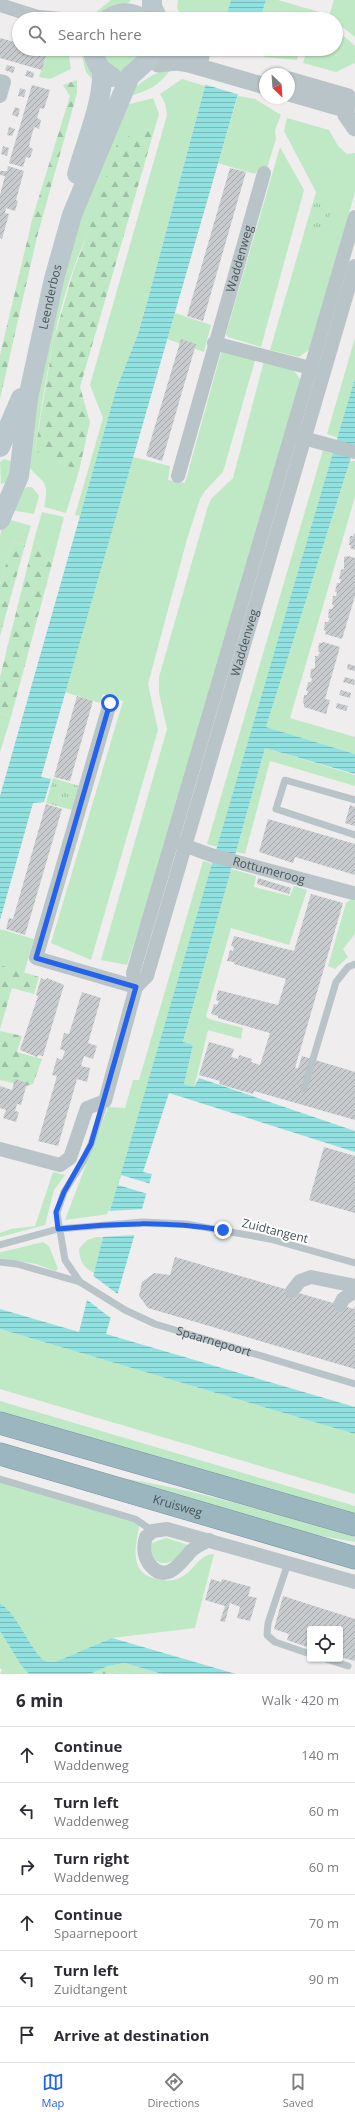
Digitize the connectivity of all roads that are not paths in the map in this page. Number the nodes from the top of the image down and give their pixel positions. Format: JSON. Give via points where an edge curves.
{"nodes":[{"id":1,"x":3,"y":3,"type":"edge"},
{"id":2,"x":26,"y":12,"type":"edge"},
{"id":3,"x":95,"y":56,"type":"edge"},
{"id":4,"x":158,"y":56,"type":"edge"},
{"id":5,"x":164,"y":56,"type":"edge"},
{"id":6,"x":190,"y":56,"type":"edge"},
{"id":7,"x":203,"y":63,"type":"junction"},
{"id":8,"x":102,"y":70,"type":"junction"},
{"id":9,"x":258,"y":79,"type":"edge"},
{"id":10,"x":0,"y":81,"type":"edge"},
{"id":11,"x":129,"y":81,"type":"junction"},
{"id":12,"x":295,"y":82,"type":"edge"},
{"id":13,"x":295,"y":94,"type":"edge"},
{"id":14,"x":0,"y":96,"type":"edge"},
{"id":15,"x":349,"y":99,"type":"edge"},
{"id":16,"x":355,"y":128,"type":"edge"},
{"id":17,"x":264,"y":173,"type":"dead end"},
{"id":18,"x":355,"y":217,"type":"edge"},
{"id":19,"x":355,"y":266,"type":"edge"},
{"id":20,"x":214,"y":343,"type":"junction"},
{"id":21,"x":310,"y":368,"type":"junction"},
{"id":22,"x":325,"y":372,"type":"junction"},
{"id":23,"x":299,"y":437,"type":"junction"},
{"id":24,"x":0,"y":447,"type":"edge"},
{"id":25,"x":355,"y":452,"type":"edge"},
{"id":26,"x":22,"y":460,"type":"junction"},
{"id":27,"x":178,"y":476,"type":"dead end"},
{"id":28,"x":6,"y":496,"type":"edge"},
{"id":29,"x":0,"y":520,"type":"edge"},
{"id":30,"x":110,"y":703,"type":"dead end"},
{"id":31,"x":355,"y":800,"type":"edge"},
{"id":32,"x":355,"y":835,"type":"edge"},
{"id":33,"x":179,"y":844,"type":"junction"},
{"id":34,"x":354,"y":891,"type":"edge"},
{"id":35,"x":355,"y":964,"type":"edge"},
{"id":36,"x":136,"y":987,"type":"junction"},
{"id":37,"x":304,"y":1089,"type":"dead end"},
{"id":38,"x":105,"y":1100,"type":"junction"},
{"id":39,"x":0,"y":1149,"type":"edge"},
{"id":40,"x":58,"y":1229,"type":"junction"},
{"id":41,"x":0,"y":1245,"type":"edge"},
{"id":42,"x":0,"y":1262,"type":"edge"},
{"id":43,"x":355,"y":1263,"type":"edge"},
{"id":44,"x":80,"y":1282,"type":"junction"},
{"id":45,"x":355,"y":1286,"type":"edge"},
{"id":46,"x":292,"y":1291,"type":"dead end"},
{"id":47,"x":355,"y":1291,"type":"edge"},
{"id":48,"x":340,"y":1305,"type":"dead end"},
{"id":49,"x":355,"y":1384,"type":"edge"},
{"id":50,"x":0,"y":1423,"type":"edge"},
{"id":51,"x":0,"y":1454,"type":"edge"},
{"id":52,"x":0,"y":1479,"type":"edge"},
{"id":53,"x":355,"y":1525,"type":"edge"},
{"id":54,"x":154,"y":1530,"type":"junction"},
{"id":55,"x":209,"y":1540,"type":"junction"},
{"id":56,"x":355,"y":1558,"type":"edge"},
{"id":57,"x":288,"y":1563,"type":"junction"},
{"id":58,"x":355,"y":1582,"type":"edge"},
{"id":59,"x":307,"y":1653,"type":"edge"},
{"id":60,"x":335,"y":1662,"type":"edge"},
{"id":61,"x":348,"y":1666,"type":"dead end"}],
"edges":[{"from":1,"to":2,"type":"street"},
{"from":3,"to":8,"type":"main road"},
{"from":4,"to":11,"type":"main road","via":[[145,76]]},
{"from":5,"to":7,"type":"street","via":[[177,62]]},
{"from":6,"to":7,"type":"street"},
{"from":7,"to":9,"type":"street"},
{"from":8,"to":11,"type":"main road","via":[[112,77]]},
{"from":8,"to":24,"type":"main road","name":"Leenderbos","via":[[103,79],[90,131],[46,282],[22,396]]},
{"from":10,"to":14,"type":"street","via":[[4,82]]},
{"from":11,"to":26,"type":"main road","name":"Leenderbos","via":[[72,215],[54,278],[28,398]]},
{"from":12,"to":15,"type":"street"},
{"from":13,"to":15,"type":"street"},
{"from":15,"to":16,"type":"street","via":[[348,121]]},
{"from":17,"to":20,"type":"street","name":"Waddenweg"},
{"from":18,"to":21,"type":"street","name":"Waddenweg"},
{"from":19,"to":22,"type":"street","name":"Waddenweg"},
{"from":20,"to":21,"type":"street"},
{"from":20,"to":27,"type":"street","name":"Waddenweg"},
{"from":21,"to":22,"type":"street"},
{"from":21,"to":23,"type":"street","name":"Waddenweg"},
{"from":22,"to":23,"type":"street","name":"Waddenweg"},
{"from":23,"to":25,"type":"street"},
{"from":23,"to":33,"type":"street","name":"Waddenweg","via":[[268,561]]},
{"from":24,"to":26,"type":"main road","via":[[14,447]]},
{"from":26,"to":28,"type":"main road","name":"Leenderbos","via":[[19,476]]},
{"from":28,"to":29,"type":"main road","name":"Leenderbos"},
{"from":30,"to":36,"type":"street","via":[[36,958]]},
{"from":31,"to":32,"type":"lane","via":[[285,780],[276,809]]},
{"from":33,"to":34,"type":"street","name":"Rottumeroog","via":[[211,855]]},
{"from":33,"to":36,"type":"street","name":"Waddenweg","via":[[134,973]]},
{"from":35,"to":37,"type":"lane","via":[[348,967],[336,982]]},
{"from":36,"to":38,"type":"street","name":"Waddenweg"},
{"from":38,"to":39,"type":"street","via":[[87,1108],[70,1158],[60,1165]]},
{"from":38,"to":40,"type":"lane","name":"Spaarnepoort","via":[[91,1144],[64,1192],[56,1212]]},
{"from":40,"to":41,"type":"lane","name":"Zuidtangent"},
{"from":40,"to":43,"type":"lane","name":"Zuidtangent","via":[[143,1222],[186,1224],[270,1239]]},
{"from":40,"to":44,"type":"lane","name":"Spaarnepoort","via":[[65,1260]]},
{"from":42,"to":44,"type":"lane","name":"Spaarnepoort","via":[[17,1264]]},
{"from":44,"to":49,"type":"lane","name":"Spaarnepoort","via":[[125,1310],[155,1324]]},
{"from":45,"to":46,"type":"street","via":[[311,1278],[300,1281]]},
{"from":47,"to":48,"type":"street","via":[[343,1299]]},
{"from":50,"to":53,"type":"highway"},
{"from":51,"to":56,"type":"highway","name":"Kruisweg"},
{"from":52,"to":54,"type":"lane","via":[[136,1519]]},
{"from":54,"to":55,"type":"street","name":"Kruisweg","via":[[167,1529]]},
{"from":54,"to":55,"type":"street","via":[[146,1537],[144,1554],[147,1562],[160,1571],[178,1567],[192,1550]]},
{"from":55,"to":57,"type":"street","name":"Kruisweg"},
{"from":57,"to":58,"type":"street","name":"Kruisweg"},
{"from":57,"to":59,"type":"lane","via":[[268,1623],[267,1635],[275,1642]]},
{"from":60,"to":61,"type":"lane"}]}
